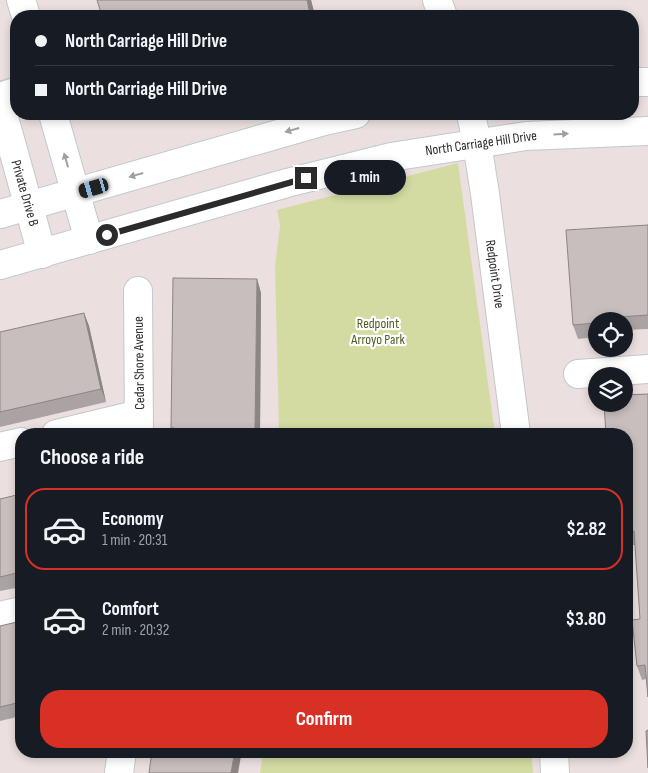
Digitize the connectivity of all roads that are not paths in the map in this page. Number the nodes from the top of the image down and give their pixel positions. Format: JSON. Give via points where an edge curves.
{"nodes":[{"id":1,"x":10,"y":0,"type":"edge"},
{"id":2,"x":0,"y":5,"type":"edge"},
{"id":3,"x":0,"y":103,"type":"edge"},
{"id":4,"x":55,"y":120,"type":"edge"},
{"id":5,"x":329,"y":120,"type":"edge"},
{"id":6,"x":472,"y":120,"type":"edge"},
{"id":7,"x":648,"y":131,"type":"edge"},
{"id":8,"x":477,"y":143,"type":"junction"},
{"id":9,"x":76,"y":193,"type":"junction"},
{"id":10,"x":29,"y":206,"type":"junction"},
{"id":11,"x":0,"y":214,"type":"edge"},
{"id":12,"x":89,"y":240,"type":"junction"},
{"id":13,"x":42,"y":254,"type":"junction"},
{"id":14,"x":0,"y":265,"type":"edge"},
{"id":15,"x":138,"y":291,"type":"dead end"},
{"id":16,"x":648,"y":369,"type":"edge"},
{"id":17,"x":578,"y":374,"type":"dead end"},
{"id":18,"x":139,"y":424,"type":"edge"},
{"id":19,"x":106,"y":428,"type":"edge"},
{"id":20,"x":515,"y":428,"type":"edge"},
{"id":21,"x":15,"y":443,"type":"edge"},
{"id":22,"x":0,"y":447,"type":"edge"},
{"id":23,"x":15,"y":612,"type":"edge"},
{"id":24,"x":0,"y":616,"type":"edge"},
{"id":25,"x":121,"y":758,"type":"edge"},
{"id":26,"x":554,"y":758,"type":"edge"},
{"id":27,"x":119,"y":773,"type":"edge"},
{"id":28,"x":555,"y":773,"type":"edge"}],
"edges":[{"from":1,"to":2,"type":"street"},
{"from":3,"to":10,"type":"street","name":"Private Drive B"},
{"from":9,"to":4,"type":"street","one_way":true},
{"from":5,"to":9,"type":"street","one_way":true},
{"from":6,"to":8,"type":"street","name":"Redpoint Drive"},
{"from":8,"to":7,"type":"street","name":"North Carriage Hill Drive","one_way":true,"via":[[526,136]]},
{"from":8,"to":12,"type":"street","name":"North Carriage Hill Drive","via":[[354,166]]},
{"from":8,"to":20,"type":"street","name":"Redpoint Drive"},
{"from":9,"to":10,"type":"street"},
{"from":9,"to":12,"type":"street"},
{"from":10,"to":11,"type":"street"},
{"from":10,"to":13,"type":"street","name":"Private Drive B"},
{"from":12,"to":13,"type":"street","name":"North Carriage Hill Drive"},
{"from":13,"to":14,"type":"street","name":"North Carriage Hill Drive"},
{"from":15,"to":18,"type":"street","name":"Cedar Shore Avenue"},
{"from":16,"to":17,"type":"street"},
{"from":18,"to":19,"type":"street"},
{"from":21,"to":22,"type":"street"},
{"from":23,"to":24,"type":"street"},
{"from":25,"to":27,"type":"street"},
{"from":26,"to":28,"type":"street"}]}
